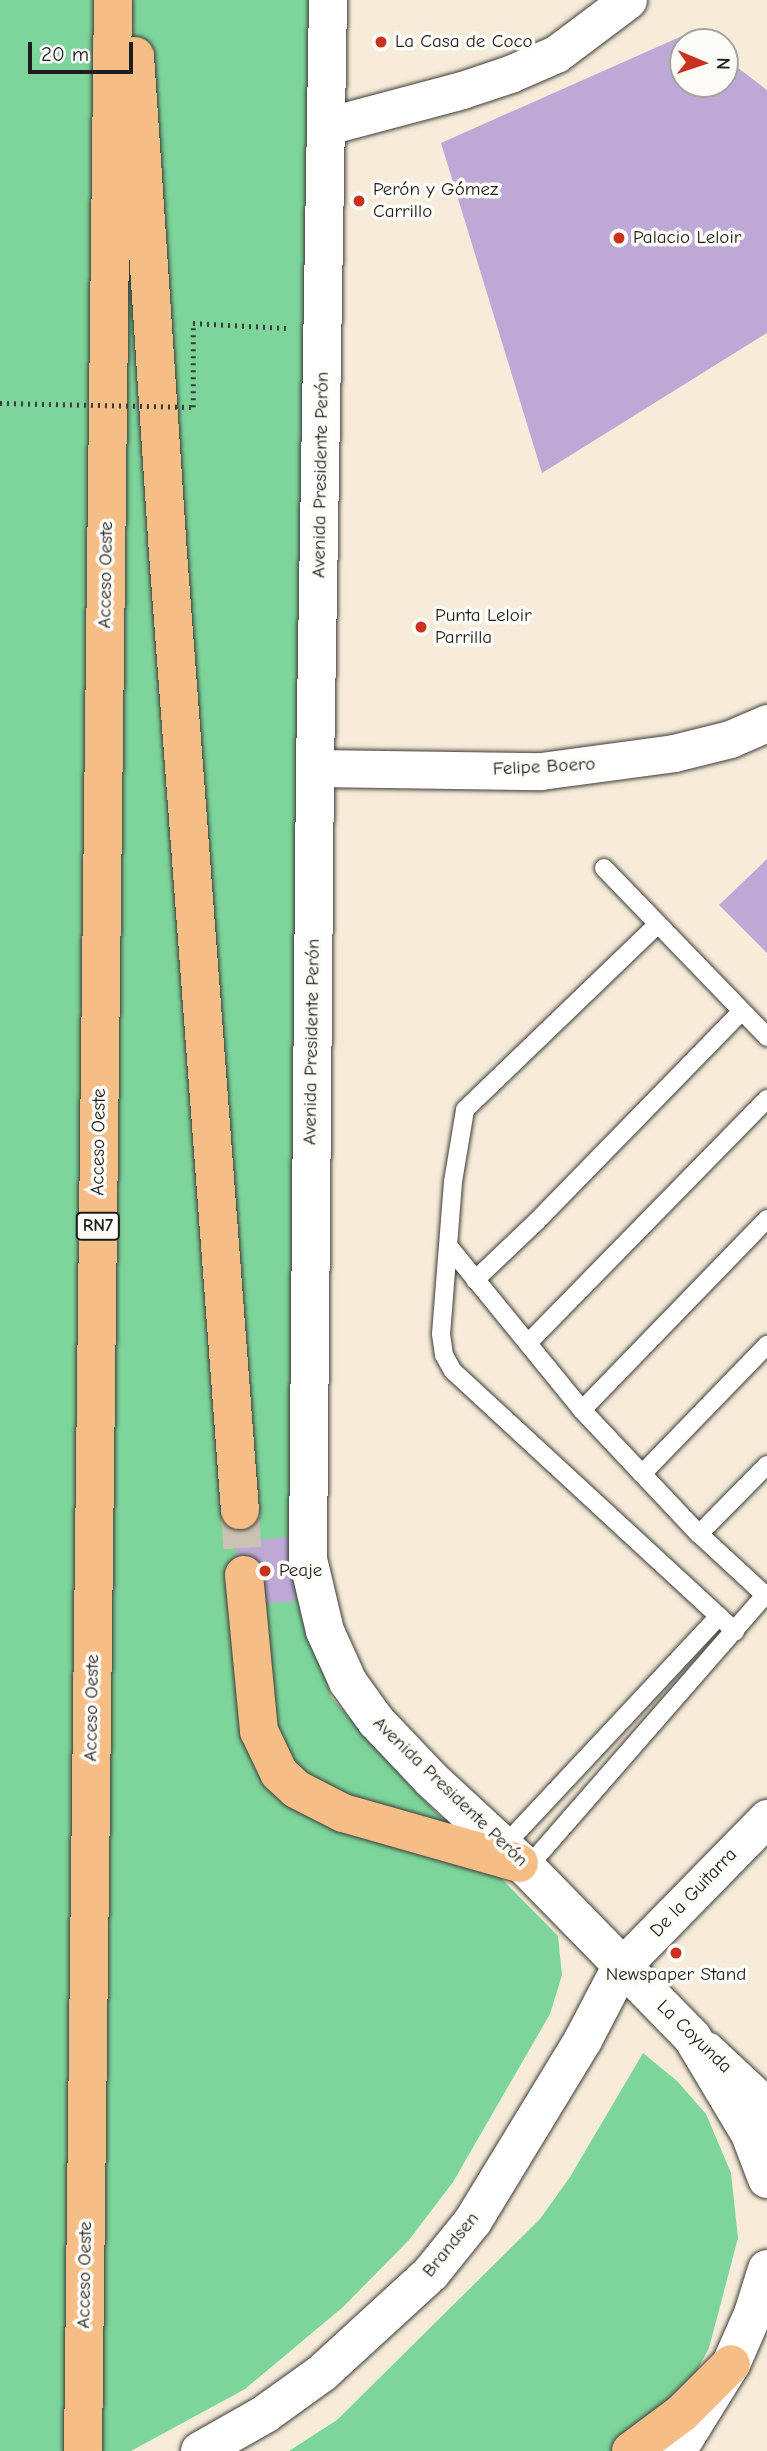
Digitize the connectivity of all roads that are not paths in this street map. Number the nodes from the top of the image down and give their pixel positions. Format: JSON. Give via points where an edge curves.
{"nodes":[{"id":1,"x":114,"y":0,"type":"edge"},
{"id":2,"x":131,"y":0,"type":"edge"},
{"id":3,"x":328,"y":0,"type":"edge"},
{"id":4,"x":628,"y":0,"type":"edge"},
{"id":5,"x":327,"y":126,"type":"junction"},
{"id":6,"x":767,"y":723,"type":"edge"},
{"id":7,"x":314,"y":768,"type":"junction"},
{"id":8,"x":604,"y":868,"type":"dead end"},
{"id":9,"x":658,"y":924,"type":"junction"},
{"id":10,"x":742,"y":1011,"type":"junction"},
{"id":11,"x":767,"y":1037,"type":"edge"},
{"id":12,"x":767,"y":1099,"type":"edge"},
{"id":13,"x":767,"y":1219,"type":"edge"},
{"id":14,"x":450,"y":1248,"type":"junction"},
{"id":15,"x":475,"y":1280,"type":"junction"},
{"id":16,"x":529,"y":1342,"type":"junction"},
{"id":17,"x":767,"y":1345,"type":"edge"},
{"id":18,"x":582,"y":1410,"type":"junction"},
{"id":19,"x":767,"y":1465,"type":"edge"},
{"id":20,"x":642,"y":1474,"type":"junction"},
{"id":21,"x":240,"y":1510,"type":"tunnel mouth"},
{"id":22,"x":699,"y":1534,"type":"junction"},
{"id":23,"x":244,"y":1575,"type":"tunnel mouth"},
{"id":24,"x":766,"y":1595,"type":"edge"},
{"id":25,"x":719,"y":1616,"type":"junction"},
{"id":26,"x":735,"y":1631,"type":"junction"},
{"id":27,"x":767,"y":1818,"type":"edge"},
{"id":28,"x":517,"y":1859,"type":"junction"},
{"id":29,"x":621,"y":1967,"type":"junction"},
{"id":30,"x":692,"y":2037,"type":"junction"},
{"id":31,"x":767,"y":2107,"type":"edge"},
{"id":32,"x":767,"y":2179,"type":"edge"},
{"id":33,"x":767,"y":2269,"type":"edge"},
{"id":34,"x":767,"y":2324,"type":"edge"},
{"id":35,"x":731,"y":2364,"type":"junction"},
{"id":36,"x":83,"y":2451,"type":"edge"},
{"id":37,"x":200,"y":2451,"type":"edge"},
{"id":38,"x":631,"y":2451,"type":"edge"},
{"id":39,"x":677,"y":2451,"type":"edge"}],
"edges":[{"from":1,"to":36,"type":"highway","name":"Acceso Oeste","number":"RN7"},
{"from":2,"to":21,"type":"highway"},
{"from":3,"to":5,"type":"street","name":"Avenida Presidente Perón"},
{"from":4,"to":5,"type":"street","via":[[556,54],[510,74]]},
{"from":5,"to":7,"type":"street","name":"Avenida Presidente Perón"},
{"from":6,"to":7,"type":"street","name":"Felipe Boero","via":[[730,739],[674,753],[541,771]]},
{"from":7,"to":28,"type":"street","name":"Avenida Presidente Perón","via":[[308,1559],[325,1631],[348,1682],[376,1721]]},
{"from":8,"to":9,"type":"lane"},
{"from":9,"to":10,"type":"lane"},
{"from":9,"to":14,"type":"lane","via":[[465,1110],[453,1182]]},
{"from":10,"to":11,"type":"lane"},
{"from":10,"to":15,"type":"lane"},
{"from":12,"to":16,"type":"lane"},
{"from":13,"to":18,"type":"lane"},
{"from":14,"to":15,"type":"lane"},
{"from":14,"to":25,"type":"lane","via":[[441,1334],[444,1355],[453,1371]]},
{"from":15,"to":16,"type":"lane"},
{"from":16,"to":18,"type":"lane"},
{"from":17,"to":20,"type":"lane"},
{"from":18,"to":20,"type":"lane"},
{"from":19,"to":22,"type":"lane"},
{"from":20,"to":22,"type":"lane"},
{"from":22,"to":24,"type":"lane"},
{"from":23,"to":28,"type":"highway","via":[[259,1731],[279,1773],[296,1789],[343,1812]]},
{"from":24,"to":26,"type":"lane"},
{"from":25,"to":26,"type":"lane"},
{"from":25,"to":28,"type":"lane"},
{"from":26,"to":28,"type":"lane"},
{"from":27,"to":29,"type":"street","name":"De la Guitarra"},
{"from":28,"to":29,"type":"street","name":"Avenida Presidente Perón"},
{"from":29,"to":30,"type":"street","name":"La Coyunda"},
{"from":29,"to":37,"type":"street","name":"Brandsen","via":[[583,2040],[473,2221],[431,2273],[322,2374]]},
{"from":30,"to":31,"type":"street","name":"La Coyunda"},
{"from":30,"to":32,"type":"street","via":[[750,2134]]},
{"from":33,"to":35,"type":"street"},
{"from":34,"to":35,"type":"street"},
{"from":35,"to":38,"type":"highway","via":[[682,2413]]},
{"from":35,"to":39,"type":"street"}]}
